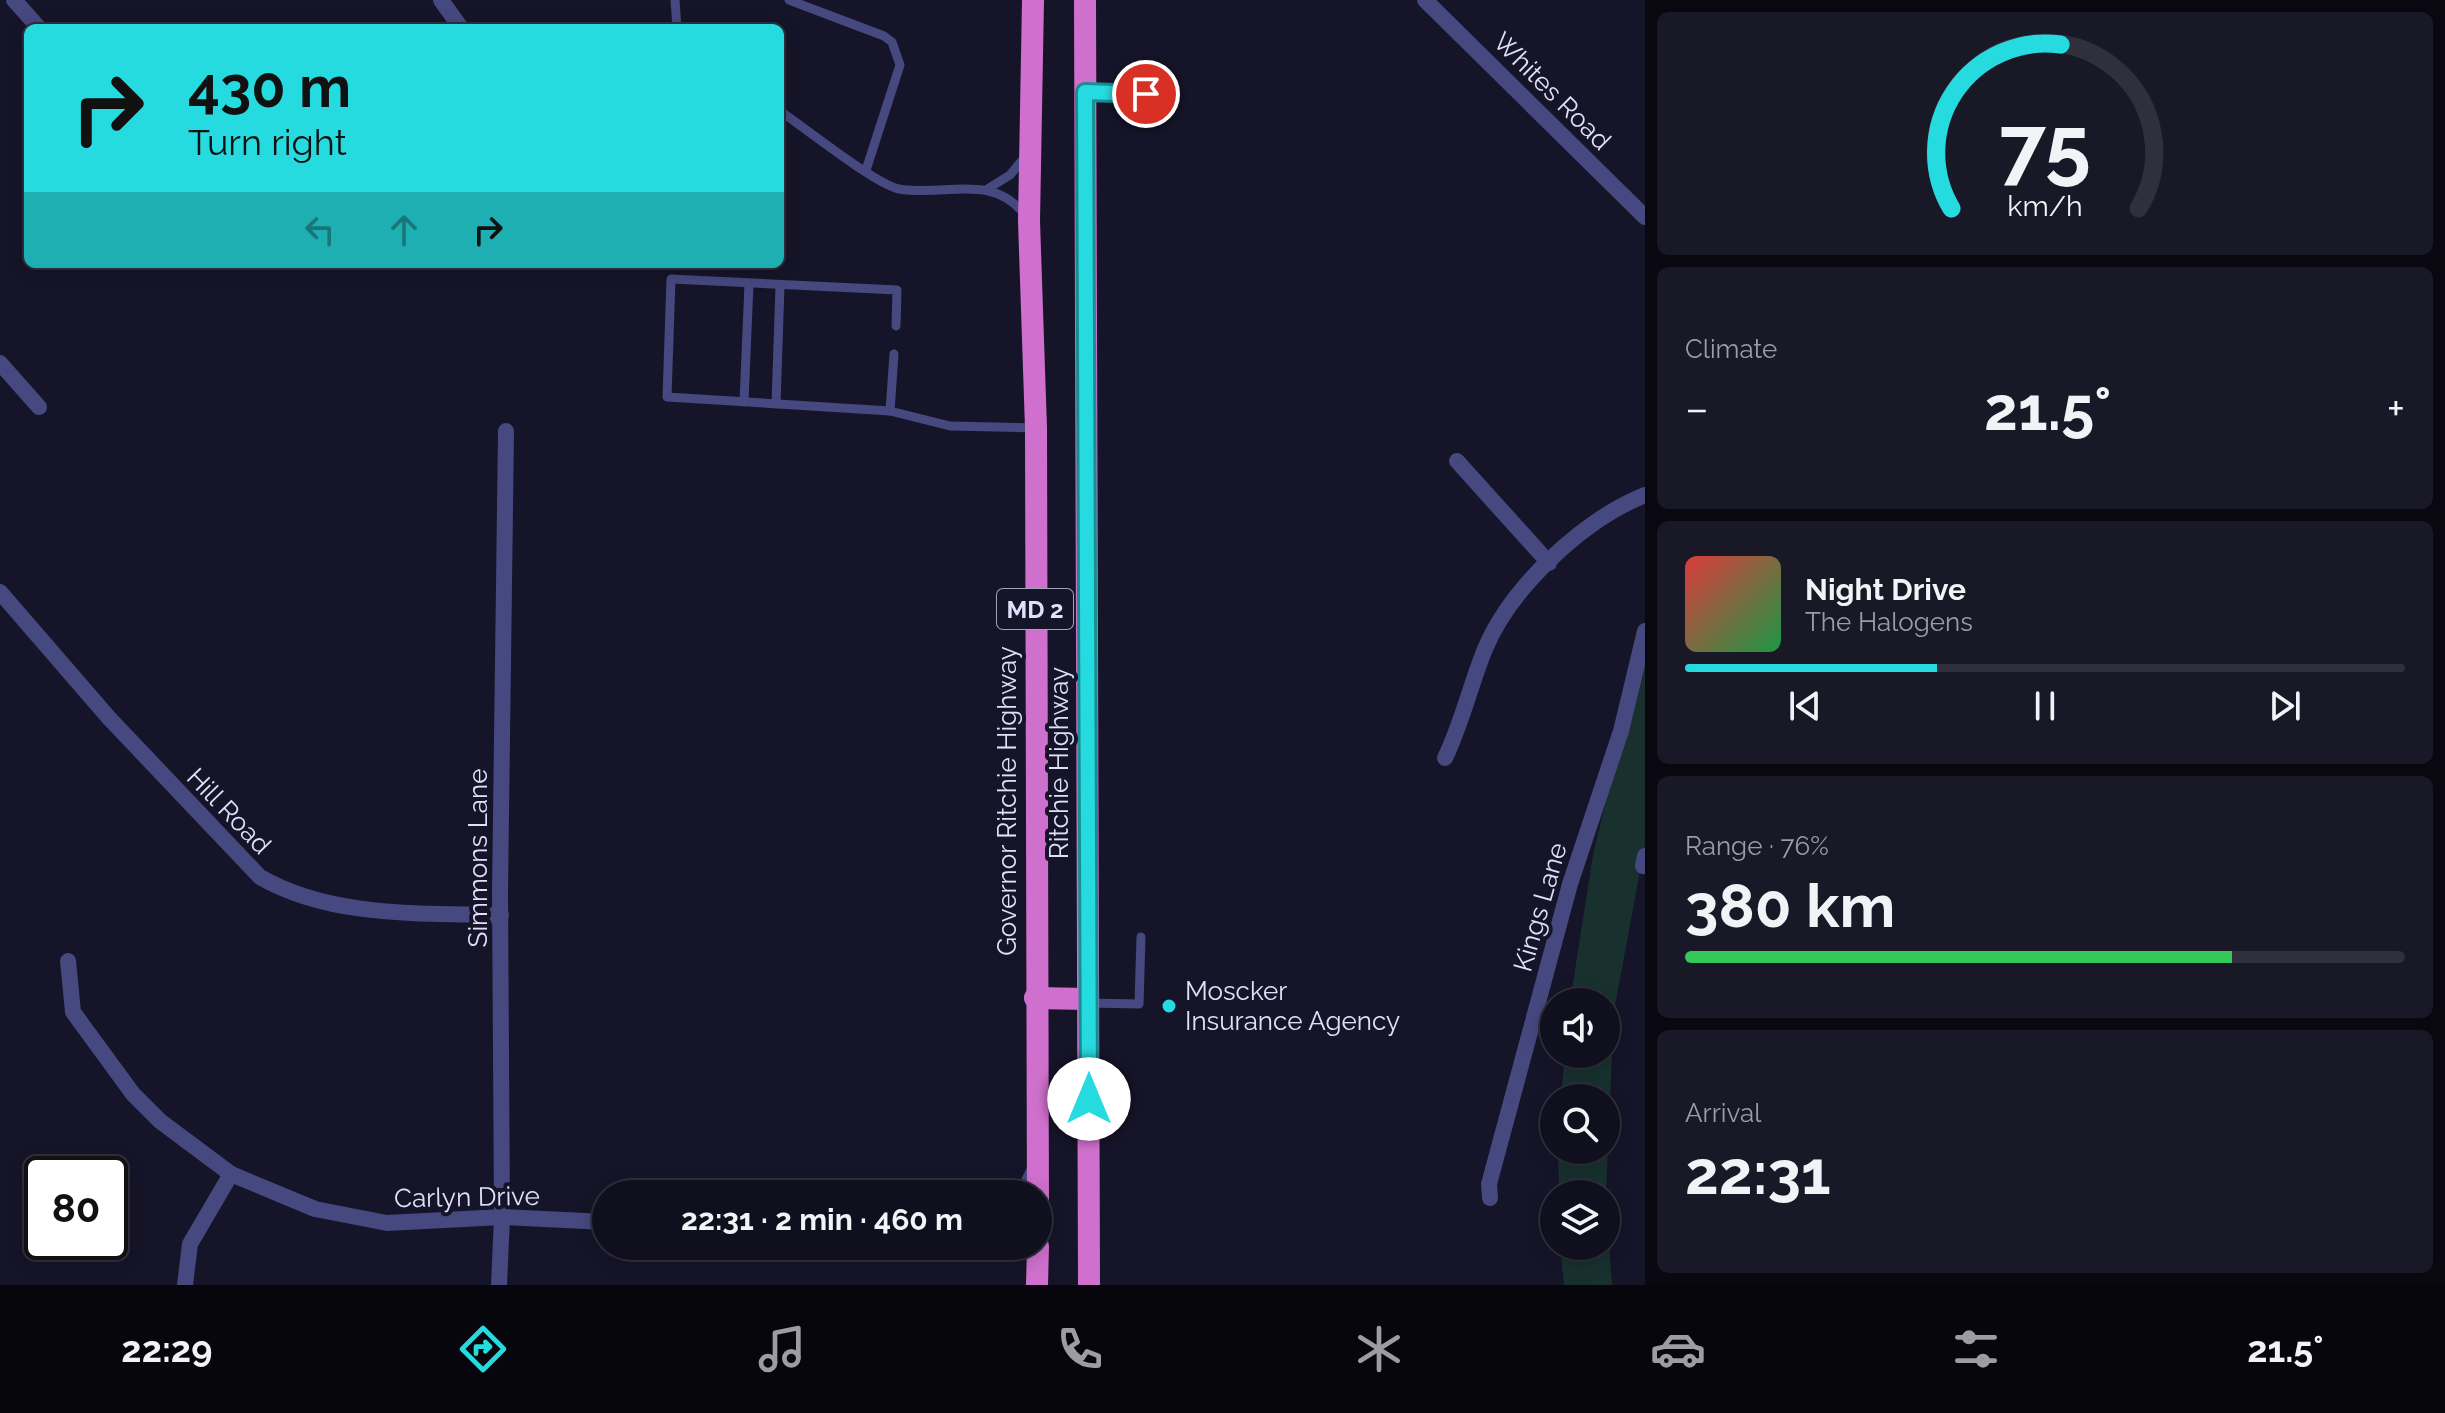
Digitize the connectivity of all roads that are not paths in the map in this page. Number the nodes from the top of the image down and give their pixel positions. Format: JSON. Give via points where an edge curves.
{"nodes":[{"id":1,"x":14,"y":0,"type":"edge"},
{"id":2,"x":441,"y":0,"type":"edge"},
{"id":3,"x":675,"y":0,"type":"edge"},
{"id":4,"x":789,"y":0,"type":"edge"},
{"id":5,"x":1033,"y":0,"type":"edge"},
{"id":6,"x":1085,"y":0,"type":"edge"},
{"id":7,"x":1425,"y":0,"type":"edge"},
{"id":8,"x":35,"y":24,"type":"edge"},
{"id":9,"x":458,"y":24,"type":"edge"},
{"id":10,"x":677,"y":24,"type":"edge"},
{"id":11,"x":1085,"y":92,"type":"junction"},
{"id":12,"x":1146,"y":94,"type":"dead end"},
{"id":13,"x":784,"y":114,"type":"edge"},
{"id":14,"x":1031,"y":150,"type":"junction"},
{"id":15,"x":866,"y":170,"type":"junction"},
{"id":16,"x":989,"y":188,"type":"junction"},
{"id":17,"x":1645,"y":217,"type":"edge"},
{"id":18,"x":1029,"y":221,"type":"junction"},
{"id":19,"x":745,"y":284,"type":"junction"},
{"id":20,"x":780,"y":286,"type":"junction"},
{"id":21,"x":896,"y":326,"type":"dead end"},
{"id":22,"x":894,"y":354,"type":"dead end"},
{"id":23,"x":0,"y":363,"type":"edge"},
{"id":24,"x":744,"y":402,"type":"junction"},
{"id":25,"x":776,"y":404,"type":"junction"},
{"id":26,"x":39,"y":407,"type":"dead end"},
{"id":27,"x":890,"y":411,"type":"junction"},
{"id":28,"x":1036,"y":428,"type":"junction"},
{"id":29,"x":506,"y":431,"type":"dead end"},
{"id":30,"x":1457,"y":461,"type":"dead end"},
{"id":31,"x":1645,"y":495,"type":"edge"},
{"id":32,"x":1549,"y":563,"type":"junction"},
{"id":33,"x":0,"y":592,"type":"edge"},
{"id":34,"x":1645,"y":631,"type":"edge"},
{"id":35,"x":1445,"y":758,"type":"dead end"},
{"id":36,"x":501,"y":915,"type":"junction"},
{"id":37,"x":1141,"y":937,"type":"dead end"},
{"id":38,"x":68,"y":961,"type":"dead end"},
{"id":39,"x":1035,"y":998,"type":"junction"},
{"id":40,"x":1088,"y":1001,"type":"junction"},
{"id":41,"x":1039,"y":1162,"type":"junction"},
{"id":42,"x":231,"y":1174,"type":"junction"},
{"id":43,"x":1030,"y":1180,"type":"edge"},
{"id":44,"x":1039,"y":1180,"type":"edge"},
{"id":45,"x":1490,"y":1198,"type":"dead end"},
{"id":46,"x":502,"y":1217,"type":"junction"},
{"id":47,"x":592,"y":1221,"type":"edge"},
{"id":48,"x":1038,"y":1260,"type":"edge"},
{"id":49,"x":185,"y":1285,"type":"edge"},
{"id":50,"x":499,"y":1285,"type":"edge"},
{"id":51,"x":1037,"y":1285,"type":"edge"},
{"id":52,"x":1089,"y":1285,"type":"edge"}],
"edges":[{"from":1,"to":8,"type":"street"},
{"from":2,"to":9,"type":"street"},
{"from":3,"to":10,"type":"lane"},
{"from":4,"to":15,"type":"lane","via":[[884,36],[894,47],[900,65]]},
{"from":5,"to":14,"type":"highway","name":"Governor Ritchie Highway","number":"MD 2"},
{"from":6,"to":11,"type":"highway","name":"Ritchie Highway","number":"MD 2"},
{"from":7,"to":17,"type":"street","name":"Whites Road"},
{"from":11,"to":12,"type":"lane"},
{"from":11,"to":40,"type":"highway","name":"Ritchie Highway","number":"MD 2"},
{"from":13,"to":15,"type":"lane"},
{"from":14,"to":16,"type":"lane","via":[[1010,175]]},
{"from":14,"to":18,"type":"highway","name":"Governor Ritchie Highway","number":"MD 2"},
{"from":15,"to":16,"type":"lane","via":[[896,188]]},
{"from":16,"to":18,"type":"lane","via":[[1015,202]]},
{"from":18,"to":28,"type":"highway","name":"Governor Ritchie Highway","number":"MD 2"},
{"from":19,"to":20,"type":"lane"},
{"from":19,"to":24,"type":"lane"},
{"from":19,"to":24,"type":"lane","via":[[671,279],[667,397]]},
{"from":20,"to":21,"type":"lane","via":[[897,290]]},
{"from":20,"to":25,"type":"lane"},
{"from":22,"to":27,"type":"lane"},
{"from":23,"to":26,"type":"street"},
{"from":24,"to":25,"type":"lane"},
{"from":25,"to":27,"type":"lane"},
{"from":27,"to":28,"type":"lane","via":[[950,426]]},
{"from":28,"to":39,"type":"highway","name":"Governor Ritchie Highway","number":"MD 2"},
{"from":29,"to":36,"type":"street","name":"Simmons Lane"},
{"from":30,"to":32,"type":"street"},
{"from":31,"to":32,"type":"street","via":[[1609,512]]},
{"from":32,"to":35,"type":"street","via":[[1513,601],[1486,646],[1463,721]]},
{"from":33,"to":36,"type":"street","name":"Hill Road","via":[[109,718],[260,877],[336,906]]},
{"from":34,"to":45,"type":"street","name":"Kings Lane","via":[[1621,731],[1570,884],[1489,1184]]},
{"from":36,"to":46,"type":"street","name":"Simmons Lane"},
{"from":37,"to":40,"type":"lane","via":[[1139,1004]]},
{"from":38,"to":42,"type":"street","name":"Carlyn Drive","via":[[73,1012],[133,1094]]},
{"from":39,"to":40,"type":"highway"},
{"from":39,"to":41,"type":"highway","name":"Governor Ritchie Highway","number":"MD 2"},
{"from":40,"to":52,"type":"highway","name":"Ritchie Highway","number":"MD 2"},
{"from":41,"to":43,"type":"street"},
{"from":41,"to":44,"type":"highway","name":"Governor Ritchie Highway","number":"MD 2"},
{"from":42,"to":46,"type":"street","name":"Carlyn Drive","via":[[315,1209],[387,1223]]},
{"from":42,"to":49,"type":"street","via":[[190,1244]]},
{"from":46,"to":47,"type":"street","name":"Carlyn Drive"},
{"from":46,"to":50,"type":"street","name":"Simmons Lane"},
{"from":48,"to":51,"type":"highway"}]}
